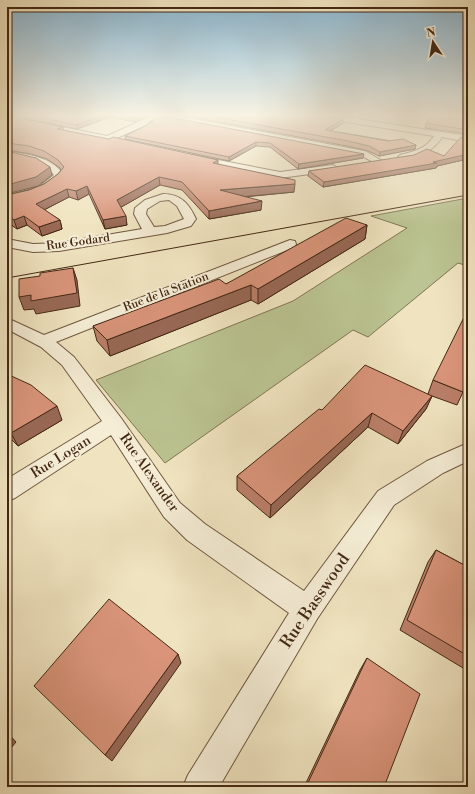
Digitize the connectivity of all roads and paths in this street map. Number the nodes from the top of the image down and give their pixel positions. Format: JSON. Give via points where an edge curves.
{"nodes":[{"id":1,"x":356,"y":152,"type":"edge"},
{"id":2,"x":421,"y":152,"type":"edge"},
{"id":3,"x":7,"y":154,"type":"edge"},
{"id":4,"x":184,"y":156,"type":"edge"},
{"id":5,"x":386,"y":160,"type":"junction"},
{"id":6,"x":363,"y":164,"type":"edge"},
{"id":7,"x":340,"y":167,"type":"edge"},
{"id":8,"x":7,"y":200,"type":"edge"},
{"id":9,"x":150,"y":232,"type":"dead end"},
{"id":10,"x":7,"y":243,"type":"edge"},
{"id":11,"x":290,"y":244,"type":"dead end"},
{"id":12,"x":7,"y":323,"type":"edge"},
{"id":13,"x":43,"y":341,"type":"junction"},
{"id":14,"x":114,"y":423,"type":"junction"},
{"id":15,"x":468,"y":451,"type":"edge"},
{"id":16,"x":7,"y":490,"type":"edge"},
{"id":17,"x":307,"y":609,"type":"junction"},
{"id":18,"x":200,"y":787,"type":"edge"}],
"edges":[{"from":1,"to":5,"type":"street"},
{"from":2,"to":5,"type":"street"},
{"from":3,"to":8,"type":"street","via":[[49,164],[56,168],[59,175],[55,182],[43,189]]},
{"from":4,"to":7,"type":"street","via":[[280,175]]},
{"from":5,"to":6,"type":"street"},
{"from":9,"to":10,"type":"street","name":"Rue Godard","via":[[59,247],[33,248]]},
{"from":11,"to":13,"type":"street","name":"Rue de la Station"},
{"from":12,"to":13,"type":"street","name":"Rue Alexander"},
{"from":13,"to":14,"type":"street","name":"Rue Alexander","via":[[68,361]]},
{"from":14,"to":16,"type":"street","name":"Rue Logan"},
{"from":14,"to":17,"type":"street","name":"Rue Alexander","via":[[172,510],[196,532]]},
{"from":15,"to":17,"type":"street","name":"Rue Basswood","via":[[434,467],[386,498]]},
{"from":17,"to":18,"type":"street","name":"Rue Basswood"}]}
